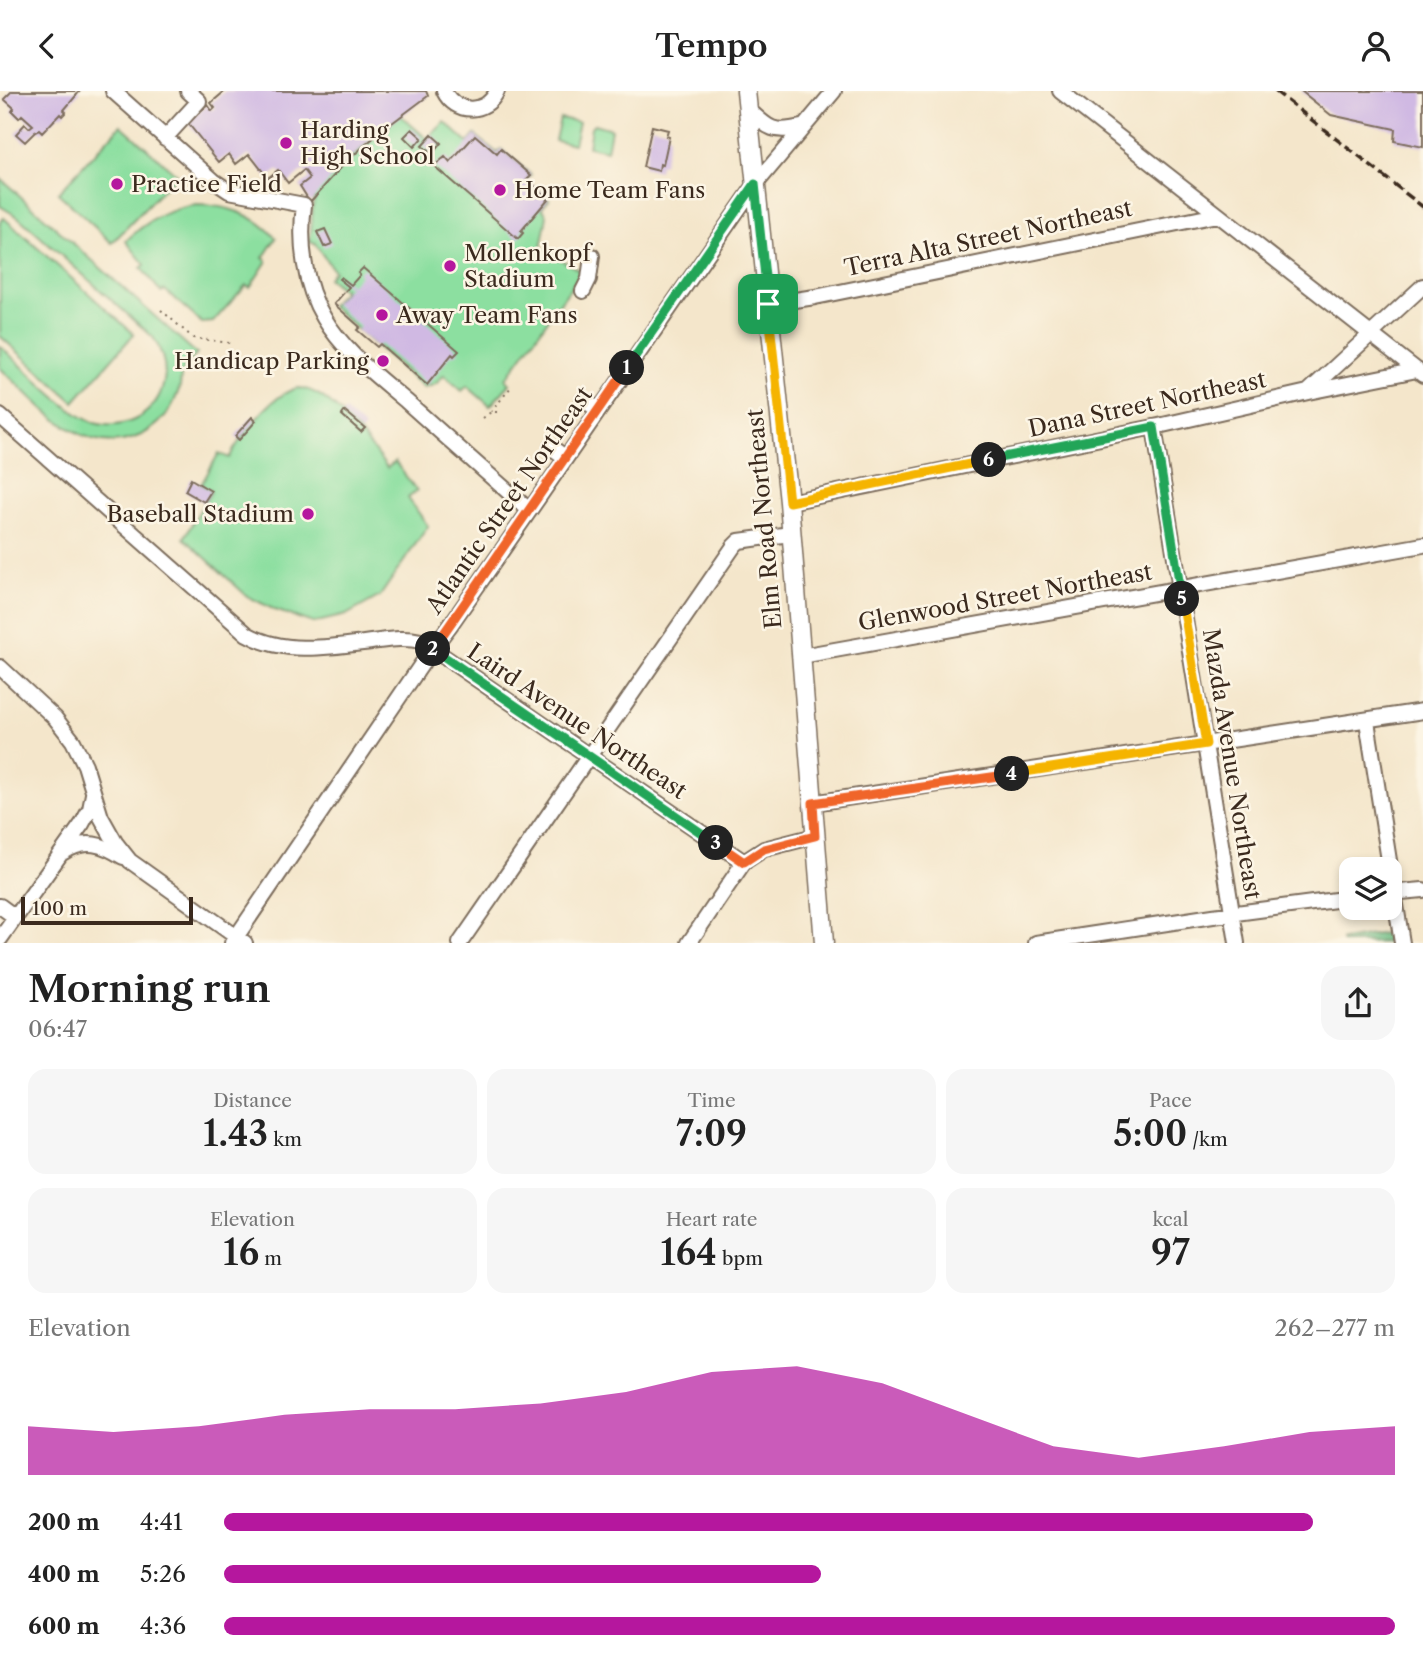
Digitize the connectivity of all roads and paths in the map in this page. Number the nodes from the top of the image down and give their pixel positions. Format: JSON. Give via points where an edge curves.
{"nodes":[{"id":1,"x":113,"y":91,"type":"edge"},
{"id":2,"x":188,"y":91,"type":"edge"},
{"id":3,"x":444,"y":91,"type":"edge"},
{"id":4,"x":497,"y":91,"type":"edge"},
{"id":5,"x":834,"y":91,"type":"edge"},
{"id":6,"x":1060,"y":91,"type":"edge"},
{"id":7,"x":747,"y":100,"type":"edge"},
{"id":8,"x":802,"y":127,"type":"junction"},
{"id":9,"x":164,"y":138,"type":"junction"},
{"id":10,"x":755,"y":184,"type":"junction"},
{"id":11,"x":1217,"y":215,"type":"junction"},
{"id":12,"x":592,"y":256,"type":"dead end"},
{"id":13,"x":1423,"y":286,"type":"edge"},
{"id":14,"x":583,"y":291,"type":"dead end"},
{"id":15,"x":768,"y":304,"type":"junction"},
{"id":16,"x":161,"y":310,"type":"dead end"},
{"id":17,"x":1371,"y":333,"type":"junction"},
{"id":18,"x":230,"y":343,"type":"dead end"},
{"id":19,"x":1420,"y":373,"type":"edge"},
{"id":20,"x":511,"y":387,"type":"dead end"},
{"id":21,"x":1308,"y":392,"type":"junction"},
{"id":22,"x":583,"y":400,"type":"dead end"},
{"id":23,"x":598,"y":410,"type":"junction"},
{"id":24,"x":491,"y":412,"type":"junction"},
{"id":25,"x":499,"y":412,"type":"dead end"},
{"id":26,"x":0,"y":416,"type":"edge"},
{"id":27,"x":483,"y":418,"type":"dead end"},
{"id":28,"x":1154,"y":427,"type":"junction"},
{"id":29,"x":551,"y":447,"type":"dead end"},
{"id":30,"x":566,"y":457,"type":"junction"},
{"id":31,"x":789,"y":502,"type":"junction"},
{"id":32,"x":529,"y":510,"type":"junction"},
{"id":33,"x":790,"y":534,"type":"junction"},
{"id":34,"x":1423,"y":545,"type":"edge"},
{"id":35,"x":1180,"y":588,"type":"junction"},
{"id":36,"x":432,"y":649,"type":"junction"},
{"id":37,"x":801,"y":656,"type":"junction"},
{"id":38,"x":0,"y":667,"type":"edge"},
{"id":39,"x":1423,"y":711,"type":"edge"},
{"id":40,"x":1367,"y":721,"type":"junction"},
{"id":41,"x":1206,"y":744,"type":"junction"},
{"id":42,"x":588,"y":757,"type":"junction"},
{"id":43,"x":93,"y":794,"type":"junction"},
{"id":44,"x":813,"y":803,"type":"junction"},
{"id":45,"x":815,"y":836,"type":"junction"},
{"id":46,"x":62,"y":853,"type":"junction"},
{"id":47,"x":1387,"y":857,"type":"edge"},
{"id":48,"x":130,"y":861,"type":"junction"},
{"id":49,"x":744,"y":862,"type":"junction"},
{"id":50,"x":1423,"y":890,"type":"edge"},
{"id":51,"x":1402,"y":892,"type":"edge"},
{"id":52,"x":1339,"y":900,"type":"edge"},
{"id":53,"x":0,"y":906,"type":"edge"},
{"id":54,"x":1232,"y":914,"type":"junction"},
{"id":55,"x":15,"y":917,"type":"junction"},
{"id":56,"x":1397,"y":920,"type":"edge"},
{"id":57,"x":0,"y":939,"type":"edge"},
{"id":58,"x":238,"y":940,"type":"edge"},
{"id":59,"x":460,"y":943,"type":"edge"},
{"id":60,"x":689,"y":943,"type":"edge"},
{"id":61,"x":824,"y":943,"type":"edge"},
{"id":62,"x":1036,"y":943,"type":"edge"},
{"id":63,"x":1237,"y":943,"type":"edge"},
{"id":64,"x":1402,"y":943,"type":"edge"}],
"edges":[{"from":1,"to":9,"type":"street"},
{"from":2,"to":9,"type":"street","via":[[199,101]]},
{"from":3,"to":4,"type":"street","via":[[451,103],[471,109],[492,101]]},
{"from":5,"to":8,"type":"street","name":"Atlantic Street Northeast"},
{"from":6,"to":11,"type":"street"},
{"from":7,"to":8,"type":"street","via":[[766,127],[776,131]]},
{"from":7,"to":10,"type":"main road","name":"Elm Road Northeast"},
{"from":8,"to":10,"type":"street","name":"Atlantic Street Northeast"},
{"from":9,"to":32,"type":"street","via":[[229,191],[304,205],[305,266],[331,329],[359,360]]},
{"from":10,"to":15,"type":"main road","name":"Elm Road Northeast"},
{"from":10,"to":23,"type":"street","name":"Atlantic Street Northeast"},
{"from":11,"to":15,"type":"street","name":"Terra Alta Street Northeast"},
{"from":11,"to":17,"type":"street"},
{"from":12,"to":14,"type":"street"},
{"from":13,"to":17,"type":"street"},
{"from":15,"to":31,"type":"main road","name":"Elm Road Northeast"},
{"from":16,"to":18,"type":"path","via":[[193,338]]},
{"from":17,"to":19,"type":"street"},
{"from":17,"to":21,"type":"street"},
{"from":19,"to":21,"type":"street","name":"Dana Street Northeast"},
{"from":20,"to":24,"type":"path"},
{"from":21,"to":28,"type":"street","name":"Dana Street Northeast"},
{"from":22,"to":23,"type":"street"},
{"from":23,"to":30,"type":"street","name":"Atlantic Street Northeast"},
{"from":24,"to":25,"type":"path"},
{"from":24,"to":27,"type":"path"},
{"from":26,"to":36,"type":"street","name":"Laird Avenue Northeast","via":[[255,639],[284,647],[315,647],[409,638]]},
{"from":28,"to":31,"type":"street","name":"Dana Street Northeast"},
{"from":28,"to":35,"type":"street","name":"Mazda Avenue Northeast"},
{"from":29,"to":30,"type":"street"},
{"from":30,"to":32,"type":"street","name":"Atlantic Street Northeast"},
{"from":31,"to":33,"type":"main road","name":"Elm Road Northeast"},
{"from":32,"to":36,"type":"street","name":"Atlantic Street Northeast"},
{"from":33,"to":37,"type":"main road","name":"Elm Road Northeast"},
{"from":33,"to":42,"type":"street","via":[[739,541],[734,546]]},
{"from":34,"to":35,"type":"street","name":"Glenwood Street Northeast"},
{"from":35,"to":37,"type":"street","name":"Glenwood Street Northeast"},
{"from":35,"to":41,"type":"street","name":"Mazda Avenue Northeast"},
{"from":36,"to":42,"type":"street","name":"Laird Avenue Northeast"},
{"from":36,"to":58,"type":"street","name":"Atlantic Street Northeast"},
{"from":37,"to":44,"type":"main road","name":"Elm Road Northeast"},
{"from":38,"to":43,"type":"street","via":[[65,730],[85,765]]},
{"from":39,"to":40,"type":"street"},
{"from":40,"to":41,"type":"street"},
{"from":40,"to":47,"type":"street"},
{"from":41,"to":44,"type":"street"},
{"from":41,"to":54,"type":"street","name":"Mazda Avenue Northeast"},
{"from":42,"to":49,"type":"street","name":"Laird Avenue Northeast"},
{"from":42,"to":59,"type":"street"},
{"from":43,"to":46,"type":"street","via":[[90,809]]},
{"from":43,"to":48,"type":"street","via":[[101,817]]},
{"from":44,"to":45,"type":"main road","name":"Elm Road Northeast"},
{"from":45,"to":49,"type":"street","via":[[764,849]]},
{"from":45,"to":61,"type":"main road","name":"Elm Road Northeast"},
{"from":46,"to":48,"type":"street","via":[[73,846],[97,843]]},
{"from":46,"to":55,"type":"street"},
{"from":48,"to":58,"type":"street"},
{"from":49,"to":60,"type":"street"},
{"from":50,"to":51,"type":"street"},
{"from":52,"to":54,"type":"street"},
{"from":53,"to":55,"type":"street"},
{"from":54,"to":62,"type":"street"},
{"from":54,"to":63,"type":"street","name":"Mazda Avenue Northeast"},
{"from":55,"to":57,"type":"street"},
{"from":56,"to":64,"type":"street"}]}
